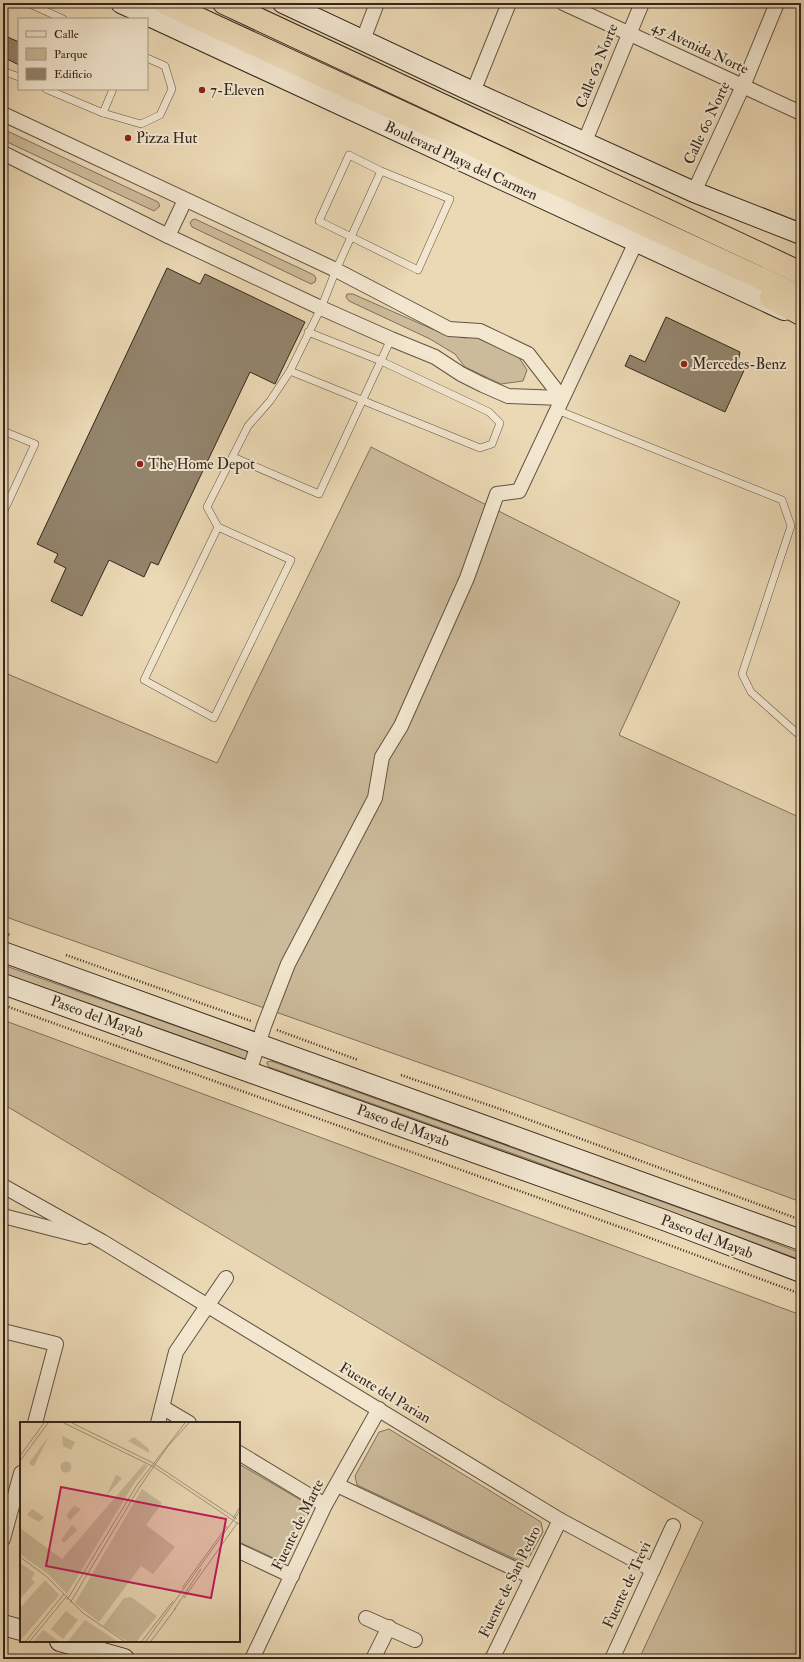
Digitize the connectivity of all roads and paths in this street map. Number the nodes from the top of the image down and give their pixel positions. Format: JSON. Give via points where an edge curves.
{"nodes":[{"id":1,"x":28,"y":3,"type":"edge"},
{"id":2,"x":121,"y":3,"type":"edge"},
{"id":3,"x":165,"y":3,"type":"edge"},
{"id":4,"x":224,"y":3,"type":"edge"},
{"id":5,"x":283,"y":3,"type":"edge"},
{"id":6,"x":377,"y":3,"type":"edge"},
{"id":7,"x":509,"y":3,"type":"edge"},
{"id":8,"x":563,"y":3,"type":"edge"},
{"id":9,"x":642,"y":3,"type":"edge"},
{"id":10,"x":777,"y":3,"type":"edge"},
{"id":11,"x":61,"y":18,"type":"edge"},
{"id":12,"x":629,"y":33,"type":"junction"},
{"id":13,"x":363,"y":40,"type":"junction"},
{"id":14,"x":148,"y":58,"type":"edge"},
{"id":15,"x":3,"y":71,"type":"edge"},
{"id":16,"x":18,"y":78,"type":"edge"},
{"id":17,"x":743,"y":86,"type":"junction"},
{"id":18,"x":48,"y":90,"type":"edge"},
{"id":19,"x":113,"y":90,"type":"edge"},
{"id":20,"x":473,"y":92,"type":"junction"},
{"id":21,"x":103,"y":113,"type":"junction"},
{"id":22,"x":801,"y":113,"type":"edge"},
{"id":23,"x":3,"y":114,"type":"edge"},
{"id":24,"x":585,"y":141,"type":"junction"},
{"id":25,"x":535,"y":148,"type":"junction"},
{"id":26,"x":3,"y":153,"type":"edge"},
{"id":27,"x":381,"y":171,"type":"junction"},
{"id":28,"x":546,"y":178,"type":"junction"},
{"id":29,"x":694,"y":192,"type":"junction"},
{"id":30,"x":185,"y":200,"type":"junction"},
{"id":31,"x":801,"y":234,"type":"edge"},
{"id":32,"x":168,"y":236,"type":"junction"},
{"id":33,"x":352,"y":238,"type":"junction"},
{"id":34,"x":636,"y":242,"type":"junction"},
{"id":35,"x":801,"y":258,"type":"edge"},
{"id":36,"x":336,"y":270,"type":"junction"},
{"id":37,"x":801,"y":273,"type":"edge"},
{"id":38,"x":801,"y":297,"type":"edge"},
{"id":39,"x":321,"y":308,"type":"junction"},
{"id":40,"x":801,"y":314,"type":"edge"},
{"id":41,"x":801,"y":318,"type":"edge"},
{"id":42,"x":308,"y":332,"type":"junction"},
{"id":43,"x":391,"y":340,"type":"junction"},
{"id":44,"x":381,"y":361,"type":"junction"},
{"id":45,"x":290,"y":371,"type":"junction"},
{"id":46,"x":363,"y":399,"type":"junction"},
{"id":47,"x":559,"y":404,"type":"junction"},
{"id":48,"x":3,"y":431,"type":"edge"},
{"id":49,"x":233,"y":458,"type":"junction"},
{"id":50,"x":3,"y":513,"type":"edge"},
{"id":51,"x":218,"y":527,"type":"junction"},
{"id":52,"x":798,"y":734,"type":"dead end"},
{"id":53,"x":3,"y":932,"type":"edge"},
{"id":54,"x":7,"y":943,"type":"edge"},
{"id":55,"x":63,"y":954,"type":"dead end"},
{"id":56,"x":3,"y":984,"type":"edge"},
{"id":57,"x":3,"y":1005,"type":"edge"},
{"id":58,"x":264,"y":1026,"type":"junction"},
{"id":59,"x":257,"y":1045,"type":"junction"},
{"id":60,"x":362,"y":1062,"type":"dead end"},
{"id":61,"x":249,"y":1072,"type":"junction"},
{"id":62,"x":399,"y":1075,"type":"dead end"},
{"id":63,"x":3,"y":1186,"type":"edge"},
{"id":64,"x":3,"y":1216,"type":"edge"},
{"id":65,"x":801,"y":1220,"type":"edge"},
{"id":66,"x":801,"y":1240,"type":"edge"},
{"id":67,"x":103,"y":1242,"type":"junction"},
{"id":68,"x":801,"y":1272,"type":"edge"},
{"id":69,"x":226,"y":1278,"type":"dead end"},
{"id":70,"x":801,"y":1294,"type":"edge"},
{"id":71,"x":208,"y":1305,"type":"junction"},
{"id":72,"x":3,"y":1331,"type":"edge"},
{"id":73,"x":162,"y":1407,"type":"junction"},
{"id":74,"x":379,"y":1409,"type":"junction"},
{"id":75,"x":35,"y":1422,"type":"edge"},
{"id":76,"x":158,"y":1422,"type":"edge"},
{"id":77,"x":187,"y":1422,"type":"edge"},
{"id":78,"x":240,"y":1454,"type":"edge"},
{"id":79,"x":20,"y":1477,"type":"edge"},
{"id":80,"x":337,"y":1485,"type":"junction"},
{"id":81,"x":326,"y":1505,"type":"junction"},
{"id":82,"x":560,"y":1520,"type":"junction"},
{"id":83,"x":673,"y":1526,"type":"dead end"},
{"id":84,"x":3,"y":1539,"type":"edge"},
{"id":85,"x":240,"y":1551,"type":"edge"},
{"id":86,"x":653,"y":1570,"type":"junction"},
{"id":87,"x":292,"y":1576,"type":"junction"},
{"id":88,"x":532,"y":1577,"type":"junction"},
{"id":89,"x":366,"y":1618,"type":"dead end"},
{"id":90,"x":3,"y":1625,"type":"edge"},
{"id":91,"x":389,"y":1628,"type":"junction"},
{"id":92,"x":20,"y":1630,"type":"edge"},
{"id":93,"x":415,"y":1640,"type":"dead end"},
{"id":94,"x":64,"y":1642,"type":"edge"},
{"id":95,"x":98,"y":1650,"type":"edge"},
{"id":96,"x":124,"y":1659,"type":"edge"},
{"id":97,"x":252,"y":1659,"type":"edge"},
{"id":98,"x":373,"y":1659,"type":"edge"},
{"id":99,"x":492,"y":1659,"type":"edge"},
{"id":100,"x":612,"y":1659,"type":"edge"}],
"edges":[{"from":1,"to":11,"type":"lane"},
{"from":2,"to":34,"type":"main road","name":"Boulevard Playa del Carmen"},
{"from":3,"to":28,"type":"highway"},
{"from":4,"to":25,"type":"highway"},
{"from":5,"to":13,"type":"main road"},
{"from":6,"to":13,"type":"street"},
{"from":7,"to":20,"type":"street"},
{"from":8,"to":12,"type":"street","name":"45 Avenida Norte"},
{"from":9,"to":12,"type":"street","name":"Calle 62 Norte"},
{"from":10,"to":17,"type":"street","name":"Calle 60 Norte"},
{"from":12,"to":17,"type":"street","name":"45 Avenida Norte"},
{"from":12,"to":24,"type":"street","name":"Calle 62 Norte"},
{"from":13,"to":20,"type":"main road"},
{"from":14,"to":21,"type":"lane","via":[[165,66],[172,88],[160,115],[140,124]]},
{"from":15,"to":16,"type":"lane"},
{"from":17,"to":22,"type":"street","name":"45 Avenida Norte"},
{"from":17,"to":29,"type":"street","name":"Calle 60 Norte"},
{"from":18,"to":21,"type":"lane"},
{"from":19,"to":21,"type":"lane"},
{"from":20,"to":24,"type":"main road"},
{"from":23,"to":30,"type":"street"},
{"from":24,"to":29,"type":"main road"},
{"from":25,"to":35,"type":"highway","via":[[610,173]]},
{"from":25,"to":37,"type":"highway"},
{"from":26,"to":32,"type":"street"},
{"from":27,"to":33,"type":"lane"},
{"from":27,"to":33,"type":"lane","via":[[349,155],[320,221]]},
{"from":27,"to":33,"type":"lane","via":[[450,199],[418,270]]},
{"from":28,"to":38,"type":"highway"},
{"from":28,"to":40,"type":"highway","via":[[591,209],[666,244]]},
{"from":29,"to":31,"type":"main road"},
{"from":30,"to":32,"type":"street"},
{"from":30,"to":36,"type":"street"},
{"from":32,"to":39,"type":"street"},
{"from":33,"to":36,"type":"lane"},
{"from":34,"to":41,"type":"main road","name":"Boulevard Playa del Carmen"},
{"from":34,"to":47,"type":"street"},
{"from":36,"to":39,"type":"lane"},
{"from":36,"to":47,"type":"street","via":[[449,329],[480,330],[528,354]]},
{"from":39,"to":42,"type":"lane"},
{"from":39,"to":43,"type":"street"},
{"from":42,"to":44,"type":"lane"},
{"from":42,"to":45,"type":"lane"},
{"from":43,"to":44,"type":"lane"},
{"from":43,"to":47,"type":"street","via":[[435,357],[461,374],[508,396]]},
{"from":44,"to":46,"type":"lane"},
{"from":44,"to":46,"type":"lane","via":[[489,412],[500,423],[492,444],[480,448]]},
{"from":45,"to":46,"type":"lane"},
{"from":45,"to":49,"type":"lane","via":[[270,401],[248,426]]},
{"from":46,"to":49,"type":"lane","via":[[319,494]]},
{"from":47,"to":52,"type":"lane","via":[[782,500],[791,526],[742,674],[751,692]]},
{"from":47,"to":58,"type":"street","via":[[519,491],[497,494],[464,585],[401,726],[382,757],[375,798],[288,964]]},
{"from":48,"to":50,"type":"lane","via":[[35,444]]},
{"from":49,"to":51,"type":"lane","via":[[207,507]]},
{"from":51,"to":51,"type":"lane","via":[[291,560],[214,718],[144,680]]},
{"from":53,"to":54,"type":"path"},
{"from":54,"to":59,"type":"main road","name":"Paseo del Mayab"},
{"from":55,"to":58,"type":"path"},
{"from":56,"to":61,"type":"main road","name":"Paseo del Mayab"},
{"from":57,"to":70,"type":"path"},
{"from":58,"to":59,"type":"street"},
{"from":58,"to":60,"type":"path"},
{"from":59,"to":61,"type":"street"},
{"from":59,"to":66,"type":"main road","name":"Paseo del Mayab","via":[[610,1169]]},
{"from":61,"to":68,"type":"main road","name":"Paseo del Mayab","via":[[664,1220]]},
{"from":62,"to":65,"type":"path","via":[[500,1109]]},
{"from":63,"to":67,"type":"street","name":"Fuente del Parian"},
{"from":64,"to":67,"type":"street","name":"Fuente del Parian"},
{"from":67,"to":71,"type":"street","name":"Fuente del Parian"},
{"from":69,"to":71,"type":"street"},
{"from":71,"to":73,"type":"street","via":[[176,1352]]},
{"from":71,"to":74,"type":"street","name":"Fuente del Parian"},
{"from":72,"to":75,"type":"street","via":[[56,1344]]},
{"from":73,"to":76,"type":"street"},
{"from":73,"to":77,"type":"street"},
{"from":74,"to":80,"type":"street","name":"Fuente de Marte"},
{"from":74,"to":82,"type":"street","name":"Fuente del Parian"},
{"from":78,"to":81,"type":"street"},
{"from":79,"to":84,"type":"street"},
{"from":80,"to":81,"type":"street","name":"Fuente de Marte"},
{"from":80,"to":88,"type":"street"},
{"from":81,"to":87,"type":"street","name":"Fuente de Marte"},
{"from":82,"to":86,"type":"street","name":"Fuente del Parian"},
{"from":82,"to":88,"type":"street","name":"Fuente de San Pedro"},
{"from":83,"to":86,"type":"street","name":"Fuente de Trevi"},
{"from":85,"to":87,"type":"street"},
{"from":86,"to":100,"type":"street","name":"Fuente de Trevi"},
{"from":87,"to":97,"type":"street","name":"Fuente de Marte"},
{"from":88,"to":99,"type":"street","name":"Fuente de San Pedro"},
{"from":89,"to":91,"type":"street"},
{"from":90,"to":92,"type":"main road"},
{"from":91,"to":93,"type":"street"},
{"from":91,"to":98,"type":"street"},
{"from":94,"to":95,"type":"main road"},
{"from":95,"to":96,"type":"main road"}]}
